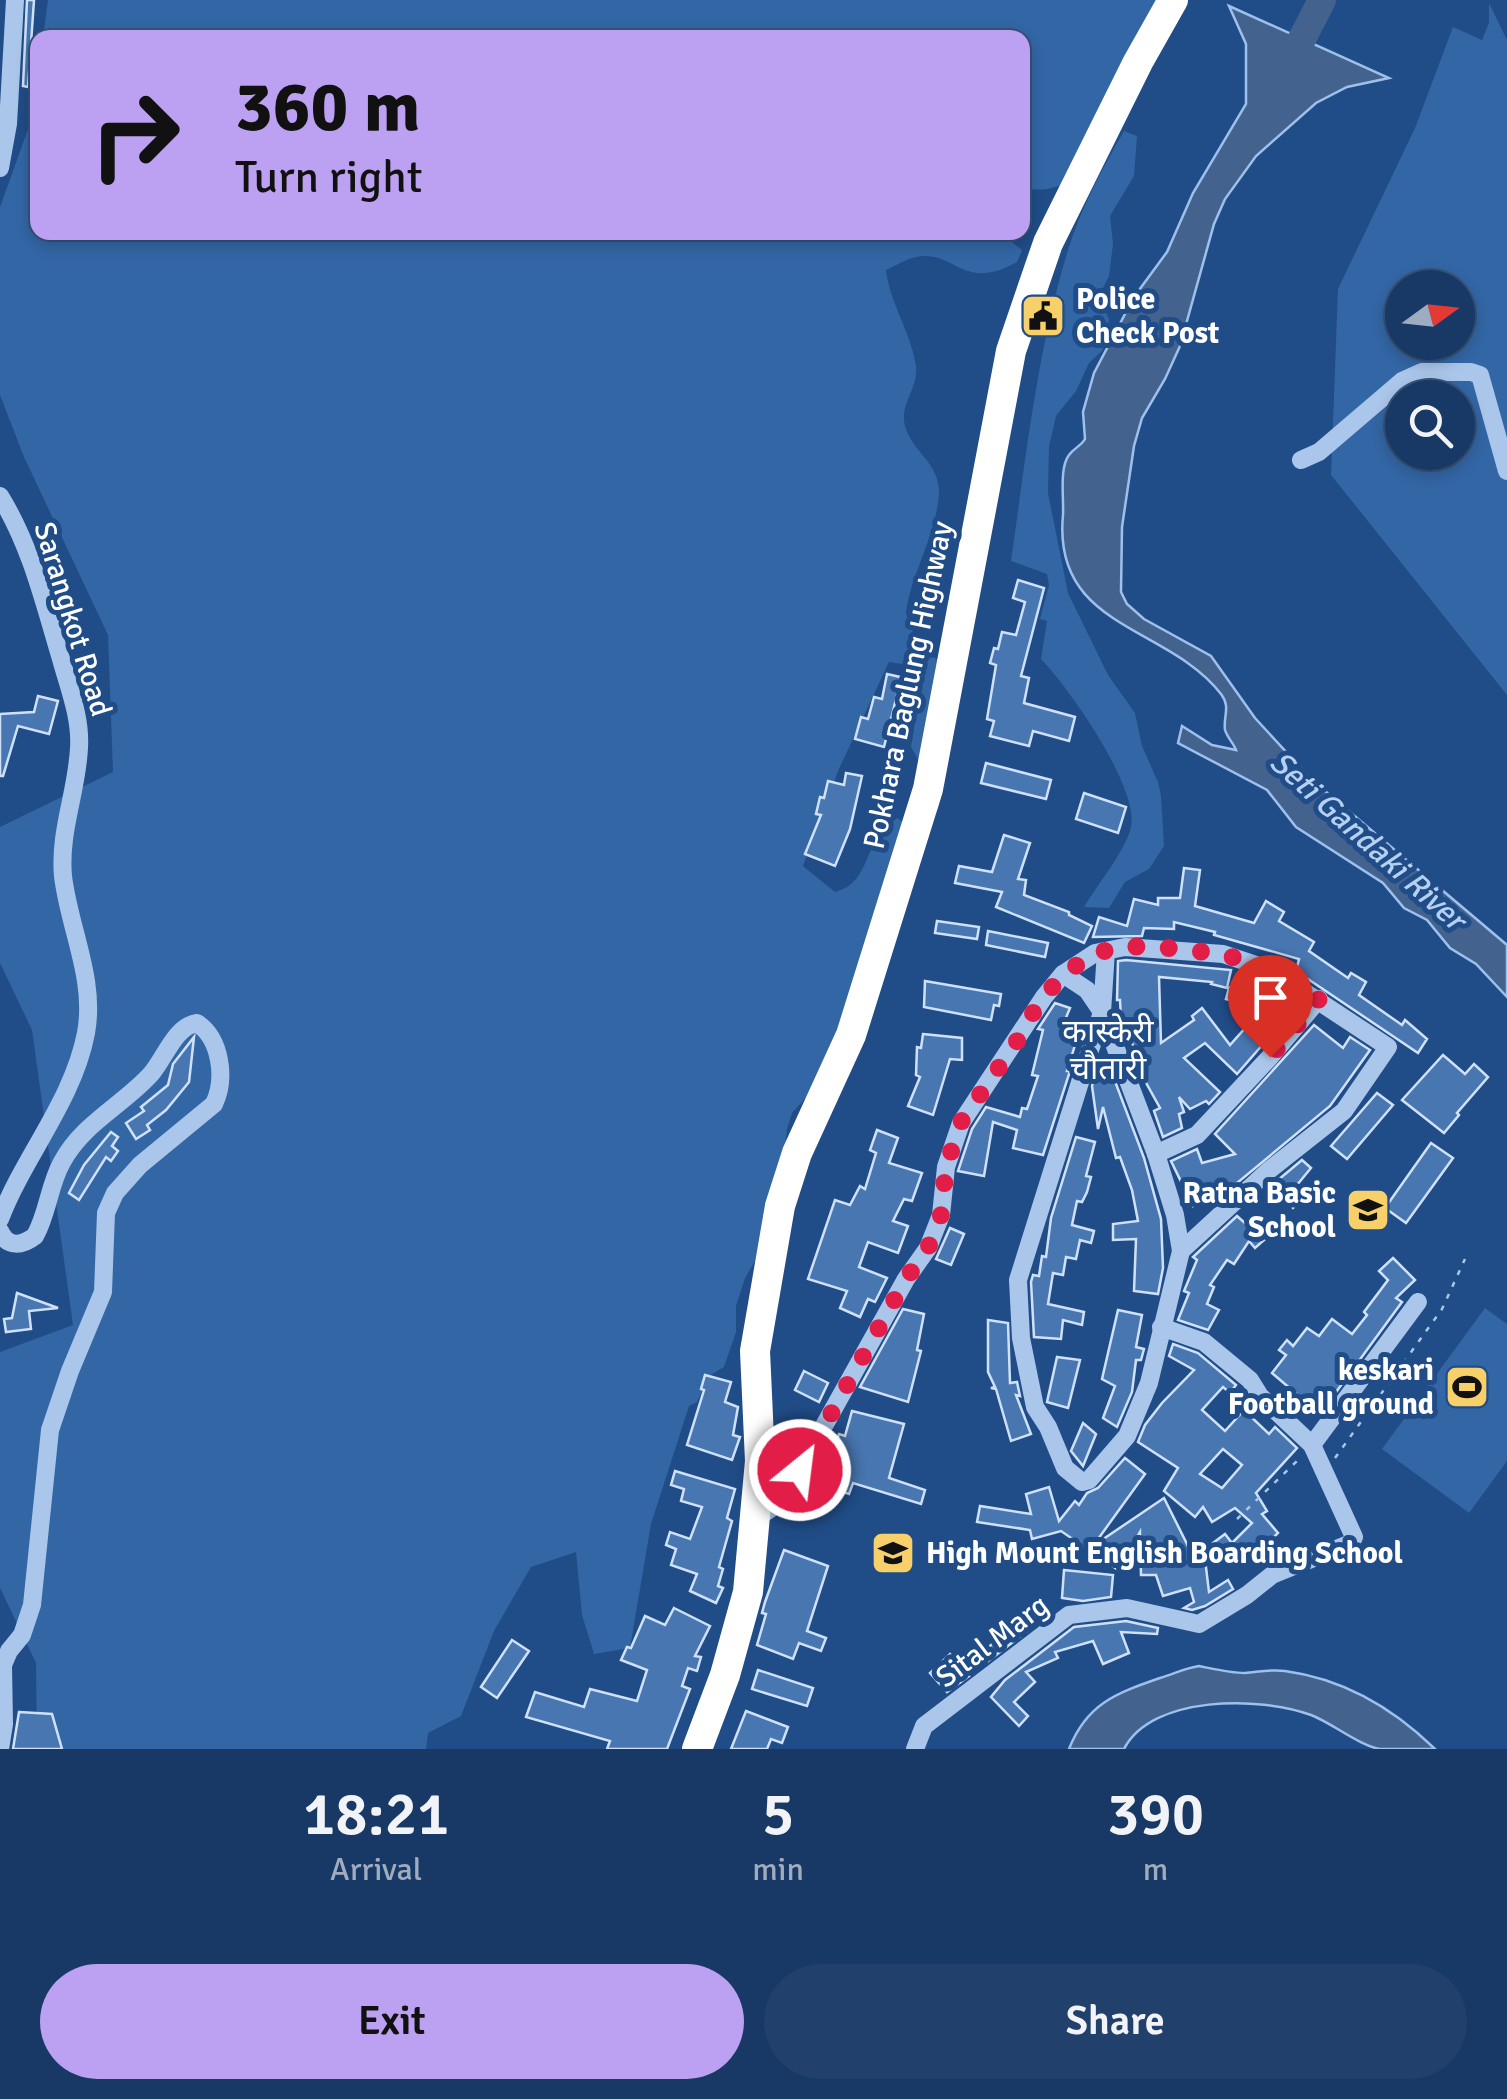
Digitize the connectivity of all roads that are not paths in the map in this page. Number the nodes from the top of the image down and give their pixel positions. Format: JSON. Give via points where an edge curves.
{"nodes":[{"id":1,"x":16,"y":0,"type":"edge"},
{"id":2,"x":1172,"y":0,"type":"edge"},
{"id":3,"x":0,"y":168,"type":"edge"},
{"id":4,"x":1302,"y":460,"type":"dead end"},
{"id":5,"x":1507,"y":471,"type":"edge"},
{"id":6,"x":0,"y":496,"type":"edge"},
{"id":7,"x":1106,"y":950,"type":"junction"},
{"id":8,"x":1063,"y":974,"type":"junction"},
{"id":9,"x":1319,"y":999,"type":"junction"},
{"id":10,"x":1102,"y":1012,"type":"junction"},
{"id":11,"x":1156,"y":1154,"type":"junction"},
{"id":12,"x":0,"y":1219,"type":"edge"},
{"id":13,"x":0,"y":1231,"type":"edge"},
{"id":14,"x":1180,"y":1251,"type":"junction"},
{"id":15,"x":1418,"y":1302,"type":"dead end"},
{"id":16,"x":1161,"y":1327,"type":"junction"},
{"id":17,"x":1312,"y":1445,"type":"junction"},
{"id":18,"x":756,"y":1519,"type":"junction"},
{"id":19,"x":0,"y":1749,"type":"edge"},
{"id":20,"x":697,"y":1749,"type":"edge"},
{"id":21,"x":915,"y":1749,"type":"edge"}],
"edges":[{"from":1,"to":3,"type":"street"},
{"from":2,"to":18,"type":"highway","name":"Pokhara Baglung Highway","via":[[1048,243],[1011,352],[928,789],[851,1036],[780,1206],[756,1351]]},
{"from":4,"to":5,"type":"street","via":[[1402,380],[1422,372],[1471,372],[1480,375]]},
{"from":6,"to":12,"type":"street","name":"Sarangkot Road","via":[[28,551],[76,712],[79,750],[62,860],[87,1000],[75,1066]]},
{"from":7,"to":8,"type":"street"},
{"from":7,"to":9,"type":"street","via":[[1223,954],[1271,970]]},
{"from":7,"to":10,"type":"street"},
{"from":8,"to":10,"type":"street","via":[[1087,990]]},
{"from":8,"to":18,"type":"street","via":[[961,1122],[928,1248],[782,1501]]},
{"from":9,"to":11,"type":"street","via":[[1196,1135]]},
{"from":9,"to":14,"type":"street","via":[[1388,1047],[1344,1111]]},
{"from":10,"to":11,"type":"street"},
{"from":10,"to":16,"type":"street","via":[[1018,1280],[1035,1408],[1077,1479],[1088,1480],[1126,1436],[1149,1383]]},
{"from":11,"to":14,"type":"street"},
{"from":13,"to":19,"type":"street","via":[[15,1244],[35,1236],[71,1147],[150,1076],[186,1026],[198,1023],[207,1030],[220,1070],[214,1104],[140,1164],[106,1212],[103,1292],[50,1430],[32,1605],[3,1665]]},
{"from":14,"to":16,"type":"street"},
{"from":15,"to":17,"type":"street"},
{"from":16,"to":17,"type":"street","via":[[1204,1342]]},
{"from":17,"to":21,"type":"street","name":"Sital Marg","via":[[1354,1537],[1350,1543],[1272,1574],[1200,1624],[1127,1608],[1069,1616],[924,1726]]},
{"from":18,"to":20,"type":"highway","name":"Pokhara Baglung Highway","via":[[745,1605]]}]}
